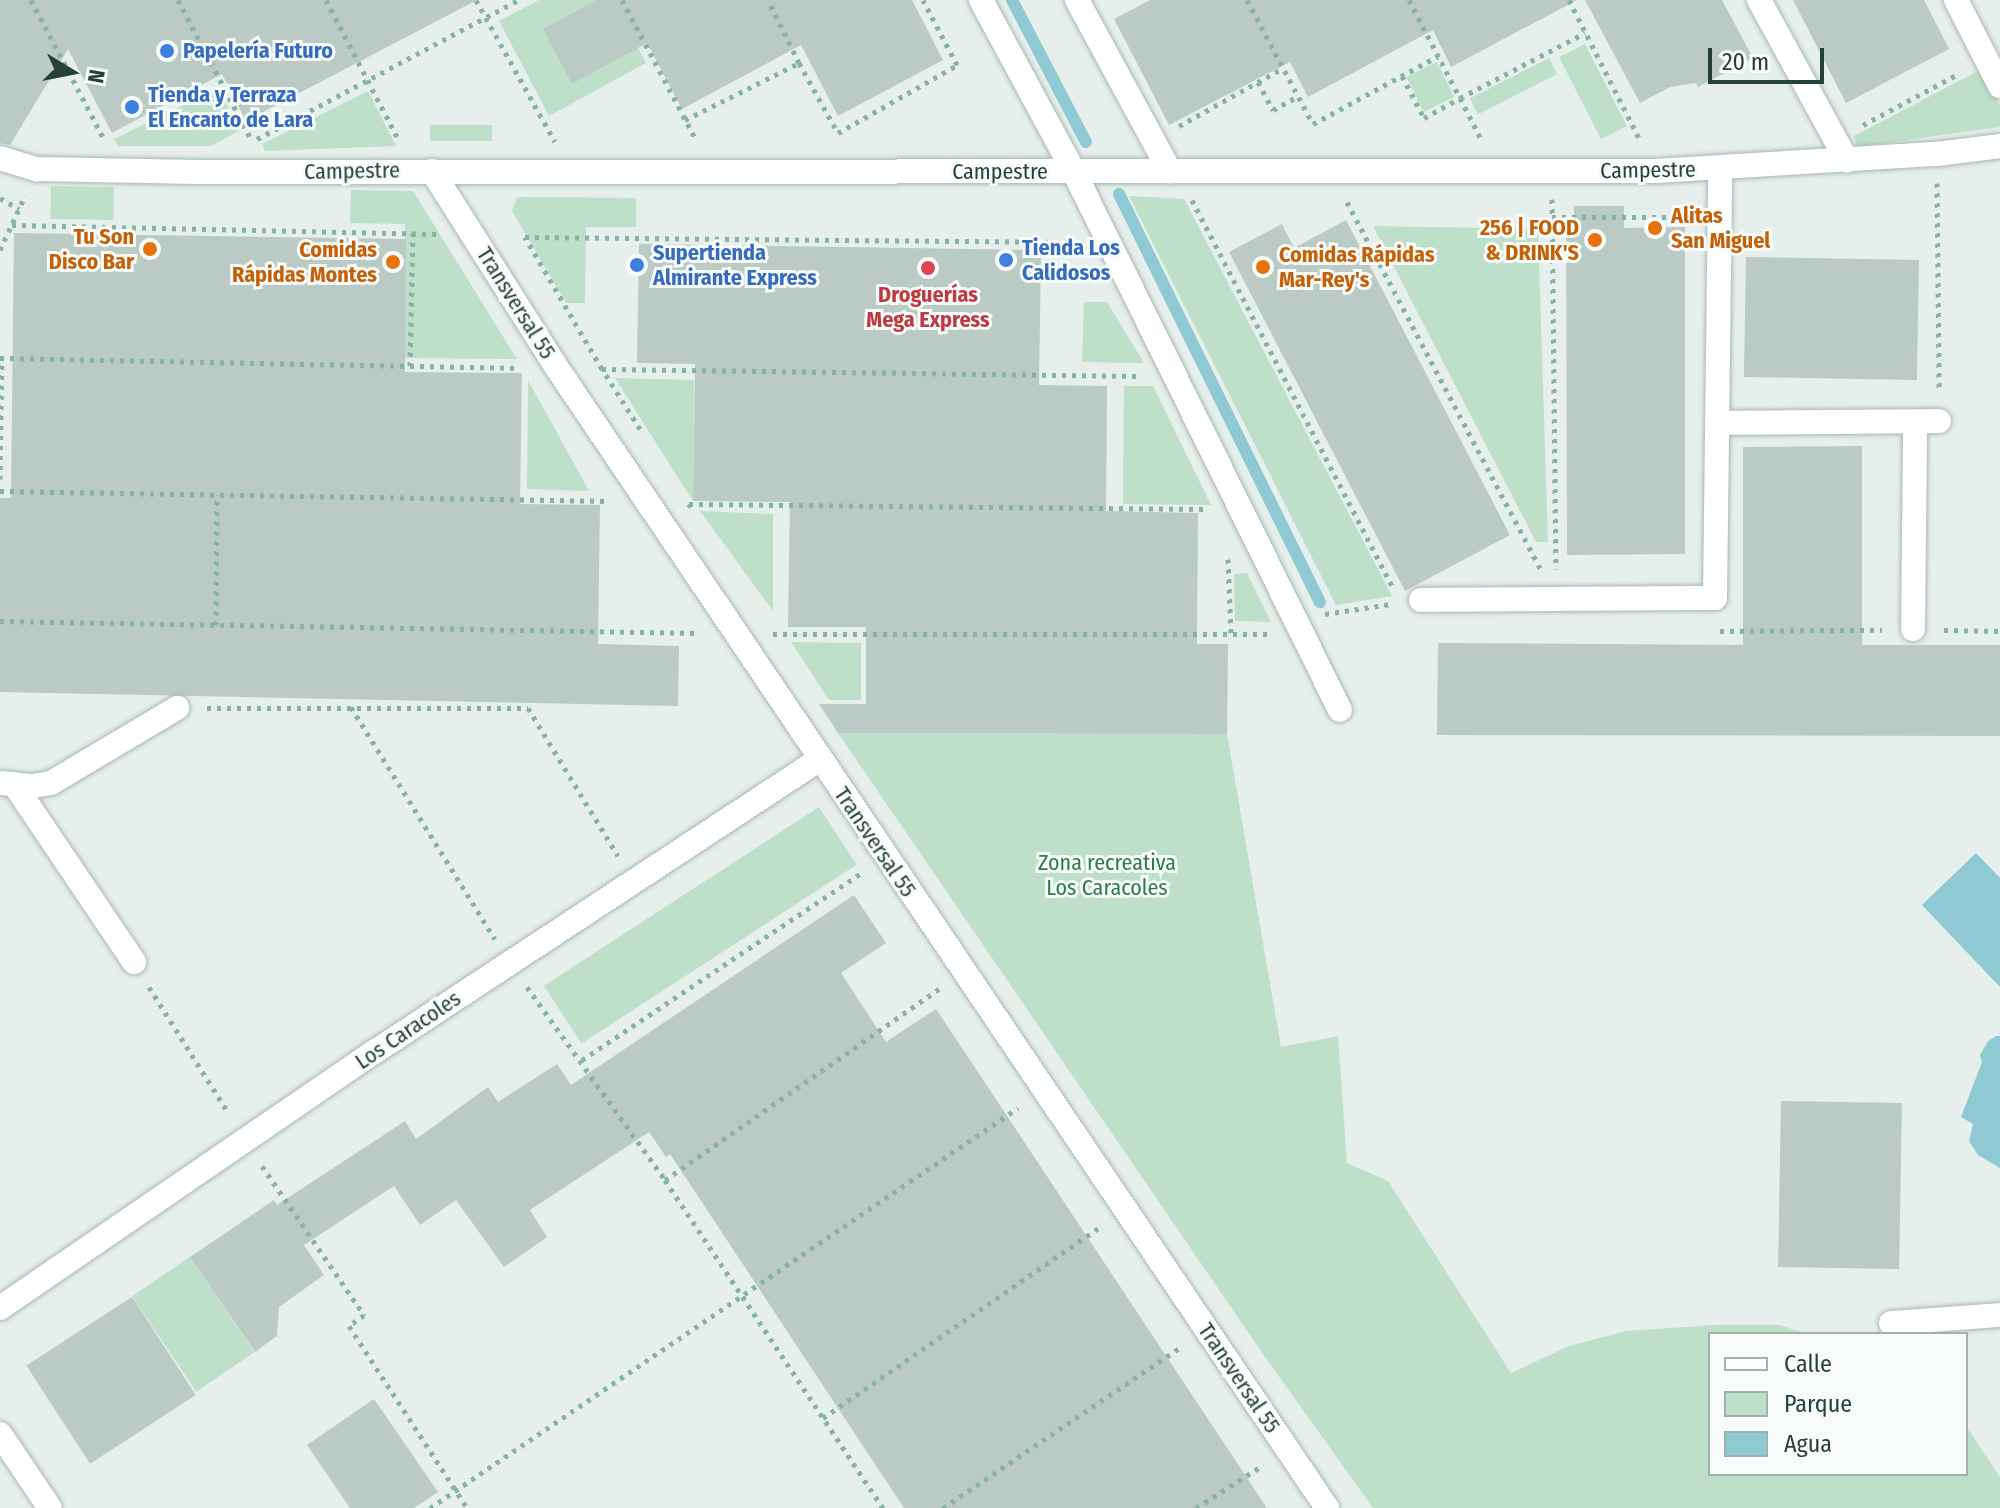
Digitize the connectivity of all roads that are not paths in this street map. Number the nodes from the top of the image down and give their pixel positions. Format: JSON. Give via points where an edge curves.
{"nodes":[{"id":1,"x":981,"y":0,"type":"edge"},
{"id":2,"x":1078,"y":0,"type":"edge"},
{"id":3,"x":1759,"y":0,"type":"edge"},
{"id":4,"x":1956,"y":0,"type":"edge"},
{"id":5,"x":2000,"y":86,"type":"edge"},
{"id":6,"x":2000,"y":146,"type":"edge"},
{"id":7,"x":1841,"y":150,"type":"junction"},
{"id":8,"x":0,"y":158,"type":"edge"},
{"id":9,"x":1720,"y":168,"type":"junction"},
{"id":10,"x":423,"y":171,"type":"junction"},
{"id":11,"x":1173,"y":171,"type":"junction"},
{"id":12,"x":1074,"y":172,"type":"junction"},
{"id":13,"x":1717,"y":423,"type":"junction"},
{"id":14,"x":1411,"y":601,"type":"road end"},
{"id":15,"x":1913,"y":629,"type":"road end"},
{"id":16,"x":177,"y":708,"type":"road end"},
{"id":17,"x":1340,"y":710,"type":"dead end"},
{"id":18,"x":820,"y":759,"type":"junction"},
{"id":19,"x":7,"y":783,"type":"edge"},
{"id":20,"x":134,"y":962,"type":"road end"},
{"id":21,"x":0,"y":1308,"type":"edge"},
{"id":22,"x":2000,"y":1315,"type":"edge"},
{"id":23,"x":1891,"y":1323,"type":"dead end"},
{"id":24,"x":0,"y":1434,"type":"edge"},
{"id":25,"x":50,"y":1508,"type":"edge"},
{"id":26,"x":1327,"y":1508,"type":"edge"}],
"edges":[{"from":1,"to":12,"type":"street"},
{"from":2,"to":11,"type":"street"},
{"from":3,"to":7,"type":"street"},
{"from":4,"to":5,"type":"street"},
{"from":6,"to":7,"type":"street","name":"Campestre","via":[[1937,154]]},
{"from":7,"to":9,"type":"street","name":"Campestre"},
{"from":8,"to":10,"type":"street","name":"Campestre","via":[[37,169]]},
{"from":9,"to":11,"type":"street","name":"Campestre"},
{"from":9,"to":13,"type":"street"},
{"from":10,"to":12,"type":"street","name":"Campestre"},
{"from":10,"to":18,"type":"street","name":"Transversal 55"},
{"from":11,"to":12,"type":"street","name":"Campestre"},
{"from":12,"to":17,"type":"street"},
{"from":13,"to":14,"type":"street","via":[[1715,598]]},
{"from":13,"to":15,"type":"street","via":[[1927,422]]},
{"from":16,"to":19,"type":"street","via":[[51,783]]},
{"from":18,"to":21,"type":"street","name":"Los Caracoles","via":[[509,962]]},
{"from":18,"to":26,"type":"street","name":"Transversal 55"},
{"from":19,"to":20,"type":"street"},
{"from":22,"to":23,"type":"street"},
{"from":24,"to":25,"type":"street"}]}
